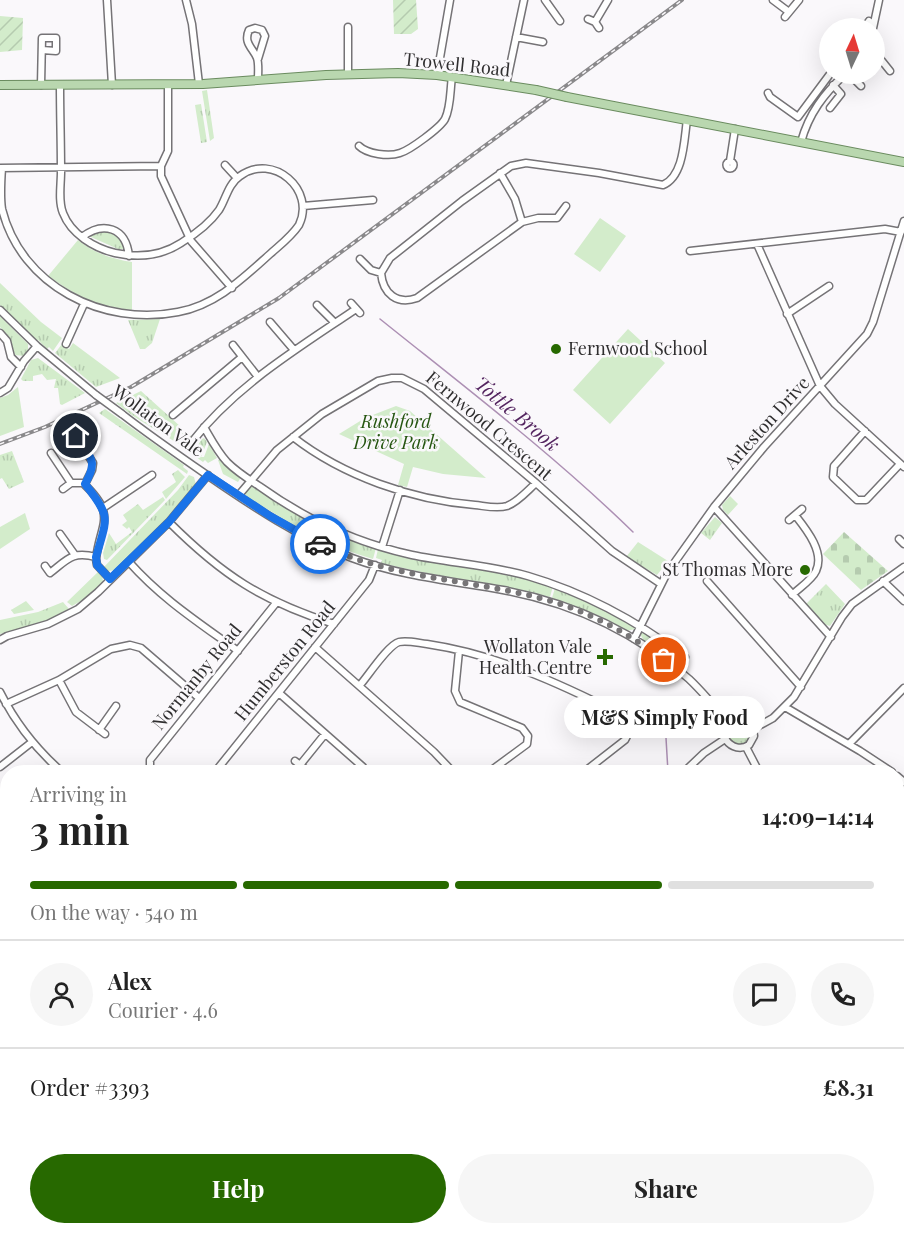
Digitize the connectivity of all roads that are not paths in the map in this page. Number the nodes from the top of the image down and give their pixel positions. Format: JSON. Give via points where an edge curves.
{"nodes":[{"id":1,"x":107,"y":0,"type":"edge"},
{"id":2,"x":186,"y":0,"type":"edge"},
{"id":3,"x":450,"y":0,"type":"edge"},
{"id":4,"x":524,"y":0,"type":"edge"},
{"id":5,"x":545,"y":0,"type":"edge"},
{"id":6,"x":608,"y":0,"type":"edge"},
{"id":7,"x":773,"y":0,"type":"edge"},
{"id":8,"x":799,"y":0,"type":"edge"},
{"id":9,"x":879,"y":0,"type":"edge"},
{"id":10,"x":875,"y":18,"type":"edge"},
{"id":11,"x":588,"y":19,"type":"dead end"},
{"id":12,"x":560,"y":21,"type":"dead end"},
{"id":13,"x":348,"y":27,"type":"dead end"},
{"id":14,"x":516,"y":37,"type":"junction"},
{"id":15,"x":543,"y":42,"type":"dead end"},
{"id":16,"x":42,"y":50,"type":"dead end"},
{"id":17,"x":258,"y":59,"type":"junction"},
{"id":18,"x":885,"y":65,"type":"edge"},
{"id":19,"x":890,"y":71,"type":"dead end"},
{"id":20,"x":348,"y":74,"type":"junction"},
{"id":21,"x":437,"y":75,"type":"junction"},
{"id":22,"x":452,"y":77,"type":"junction"},
{"id":23,"x":258,"y":79,"type":"junction"},
{"id":24,"x":199,"y":84,"type":"junction"},
{"id":25,"x":823,"y":84,"type":"edge"},
{"id":26,"x":859,"y":84,"type":"edge"},
{"id":27,"x":0,"y":85,"type":"edge"},
{"id":28,"x":41,"y":85,"type":"junction"},
{"id":29,"x":60,"y":85,"type":"junction"},
{"id":30,"x":112,"y":85,"type":"junction"},
{"id":31,"x":168,"y":85,"type":"junction"},
{"id":32,"x":506,"y":85,"type":"junction"},
{"id":33,"x":833,"y":85,"type":"joint"},
{"id":34,"x":861,"y":86,"type":"dead end"},
{"id":35,"x":768,"y":95,"type":"dead end"},
{"id":36,"x":807,"y":105,"type":"junction"},
{"id":37,"x":830,"y":108,"type":"dead end"},
{"id":38,"x":813,"y":110,"type":"junction"},
{"id":39,"x":687,"y":120,"type":"junction"},
{"id":40,"x":735,"y":129,"type":"junction"},
{"id":41,"x":801,"y":142,"type":"junction"},
{"id":42,"x":359,"y":146,"type":"dead end"},
{"id":43,"x":730,"y":161,"type":"dead end"},
{"id":44,"x":904,"y":162,"type":"edge"},
{"id":45,"x":226,"y":165,"type":"dead end"},
{"id":46,"x":161,"y":166,"type":"junction"},
{"id":47,"x":1,"y":168,"type":"edge"},
{"id":48,"x":61,"y":168,"type":"junction"},
{"id":49,"x":500,"y":173,"type":"junction"},
{"id":50,"x":237,"y":178,"type":"junction"},
{"id":51,"x":368,"y":202,"type":"dead end"},
{"id":52,"x":303,"y":206,"type":"junction"},
{"id":53,"x":566,"y":206,"type":"dead end"},
{"id":54,"x":552,"y":219,"type":"junction"},
{"id":55,"x":904,"y":221,"type":"edge"},
{"id":56,"x":522,"y":222,"type":"junction"},
{"id":57,"x":555,"y":228,"type":"dead end"},
{"id":58,"x":901,"y":232,"type":"junction"},
{"id":59,"x":82,"y":237,"type":"junction"},
{"id":60,"x":189,"y":238,"type":"junction"},
{"id":61,"x":757,"y":244,"type":"junction"},
{"id":62,"x":690,"y":251,"type":"dead end"},
{"id":63,"x":129,"y":256,"type":"junction"},
{"id":64,"x":360,"y":259,"type":"dead end"},
{"id":65,"x":381,"y":273,"type":"junction"},
{"id":66,"x":830,"y":286,"type":"dead end"},
{"id":67,"x":232,"y":288,"type":"junction"},
{"id":68,"x":84,"y":304,"type":"junction"},
{"id":69,"x":317,"y":305,"type":"dead end"},
{"id":70,"x":356,"y":308,"type":"dead end"},
{"id":71,"x":0,"y":310,"type":"edge"},
{"id":72,"x":787,"y":314,"type":"junction"},
{"id":73,"x":270,"y":322,"type":"dead end"},
{"id":74,"x":335,"y":322,"type":"junction"},
{"id":75,"x":0,"y":333,"type":"edge"},
{"id":76,"x":66,"y":344,"type":"dead end"},
{"id":77,"x":233,"y":345,"type":"dead end"},
{"id":78,"x":37,"y":346,"type":"junction"},
{"id":79,"x":294,"y":350,"type":"junction"},
{"id":80,"x":242,"y":357,"type":"junction"},
{"id":81,"x":21,"y":367,"type":"junction"},
{"id":82,"x":258,"y":377,"type":"junction"},
{"id":83,"x":820,"y":386,"type":"junction"},
{"id":84,"x":0,"y":393,"type":"edge"},
{"id":85,"x":173,"y":415,"type":"dead end"},
{"id":86,"x":204,"y":427,"type":"junction"},
{"id":87,"x":71,"y":429,"type":"dead end"},
{"id":88,"x":865,"y":431,"type":"junction"},
{"id":89,"x":292,"y":437,"type":"junction"},
{"id":90,"x":191,"y":443,"type":"dead end"},
{"id":91,"x":51,"y":453,"type":"dead end"},
{"id":92,"x":902,"y":465,"type":"edge"},
{"id":93,"x":152,"y":475,"type":"dead end"},
{"id":94,"x":208,"y":475,"type":"junction"},
{"id":95,"x":250,"y":480,"type":"junction"},
{"id":96,"x":71,"y":483,"type":"junction"},
{"id":97,"x":536,"y":483,"type":"junction"},
{"id":98,"x":85,"y":484,"type":"junction"},
{"id":99,"x":63,"y":489,"type":"dead end"},
{"id":100,"x":400,"y":490,"type":"junction"},
{"id":101,"x":238,"y":496,"type":"junction"},
{"id":102,"x":714,"y":507,"type":"junction"},
{"id":103,"x":103,"y":508,"type":"junction"},
{"id":104,"x":802,"y":509,"type":"dead end"},
{"id":105,"x":169,"y":522,"type":"junction"},
{"id":106,"x":60,"y":534,"type":"dead end"},
{"id":107,"x":382,"y":547,"type":"junction"},
{"id":108,"x":75,"y":555,"type":"junction"},
{"id":109,"x":96,"y":557,"type":"junction"},
{"id":110,"x":129,"y":562,"type":"junction"},
{"id":111,"x":45,"y":566,"type":"dead end"},
{"id":112,"x":375,"y":566,"type":"junction"},
{"id":113,"x":904,"y":567,"type":"edge"},
{"id":114,"x":110,"y":579,"type":"junction"},
{"id":115,"x":883,"y":580,"type":"junction"},
{"id":116,"x":707,"y":581,"type":"dead end"},
{"id":117,"x":661,"y":584,"type":"junction"},
{"id":118,"x":792,"y":595,"type":"junction"},
{"id":119,"x":904,"y":601,"type":"edge"},
{"id":120,"x":276,"y":603,"type":"junction"},
{"id":121,"x":334,"y":624,"type":"junction"},
{"id":122,"x":640,"y":626,"type":"junction"},
{"id":123,"x":831,"y":637,"type":"junction"},
{"id":124,"x":634,"y":639,"type":"junction"},
{"id":125,"x":0,"y":640,"type":"edge"},
{"id":126,"x":315,"y":647,"type":"junction"},
{"id":127,"x":238,"y":651,"type":"junction"},
{"id":128,"x":459,"y":651,"type":"junction"},
{"id":129,"x":685,"y":657,"type":"dead end"},
{"id":130,"x":59,"y":680,"type":"junction"},
{"id":131,"x":360,"y":686,"type":"junction"},
{"id":132,"x":801,"y":687,"type":"junction"},
{"id":133,"x":904,"y":688,"type":"edge"},
{"id":134,"x":0,"y":692,"type":"edge"},
{"id":135,"x":279,"y":693,"type":"junction"},
{"id":136,"x":199,"y":698,"type":"junction"},
{"id":137,"x":6,"y":704,"type":"junction"},
{"id":138,"x":785,"y":707,"type":"junction"},
{"id":139,"x":115,"y":712,"type":"dead end"},
{"id":140,"x":730,"y":722,"type":"junction"},
{"id":141,"x":753,"y":729,"type":"junction"},
{"id":142,"x":325,"y":734,"type":"junction"},
{"id":143,"x":725,"y":739,"type":"junction"},
{"id":144,"x":32,"y":742,"type":"junction"},
{"id":145,"x":849,"y":744,"type":"junction"},
{"id":146,"x":746,"y":747,"type":"junction"},
{"id":147,"x":4,"y":765,"type":"edge"},
{"id":148,"x":55,"y":765,"type":"edge"},
{"id":149,"x":150,"y":765,"type":"edge"},
{"id":150,"x":222,"y":765,"type":"edge"},
{"id":151,"x":300,"y":765,"type":"edge"},
{"id":152,"x":361,"y":765,"type":"edge"},
{"id":153,"x":446,"y":765,"type":"edge"},
{"id":154,"x":498,"y":765,"type":"edge"},
{"id":155,"x":593,"y":765,"type":"edge"},
{"id":156,"x":693,"y":765,"type":"edge"},
{"id":157,"x":755,"y":765,"type":"edge"},
{"id":158,"x":881,"y":765,"type":"edge"}],
"edges":[{"from":1,"to":30,"type":"street"},
{"from":2,"to":24,"type":"street"},
{"from":3,"to":21,"type":"street"},
{"from":4,"to":14,"type":"street"},
{"from":5,"to":12,"type":"street"},
{"from":6,"to":11,"type":"street","via":[[597,25]]},
{"from":7,"to":8,"type":"street","via":[[787,15]]},
{"from":9,"to":10,"type":"street"},
{"from":13,"to":20,"type":"street"},
{"from":14,"to":15,"type":"street"},
{"from":14,"to":32,"type":"street"},
{"from":16,"to":28,"type":"street"},
{"from":17,"to":17,"type":"street","via":[[246,36],[255,28],[265,36]]},
{"from":17,"to":23,"type":"street"},
{"from":18,"to":19,"type":"street"},
{"from":20,"to":21,"type":"main road","name":"Trowell Road"},
{"from":20,"to":23,"type":"main road","name":"Trowell Road"},
{"from":21,"to":22,"type":"main road","name":"Trowell Road"},
{"from":22,"to":32,"type":"main road","name":"Trowell Road"},
{"from":22,"to":42,"type":"street","via":[[445,119],[406,155],[366,151]]},
{"from":23,"to":24,"type":"main road","name":"Trowell Road"},
{"from":24,"to":31,"type":"main road","name":"Trowell Road"},
{"from":25,"to":36,"type":"street"},
{"from":26,"to":34,"type":"street"},
{"from":27,"to":28,"type":"main road","name":"Trowell Road"},
{"from":28,"to":29,"type":"main road","name":"Trowell Road"},
{"from":29,"to":30,"type":"main road","name":"Trowell Road"},
{"from":29,"to":48,"type":"street"},
{"from":30,"to":31,"type":"main road","name":"Trowell Road"},
{"from":31,"to":46,"type":"street","via":[[168,151]]},
{"from":32,"to":39,"type":"main road","name":"Trowell Road","bridge":true},
{"from":33,"to":37,"type":"street","via":[[841,94]]},
{"from":33,"to":38,"type":"street"},
{"from":35,"to":36,"type":"street","via":[[798,117]]},
{"from":36,"to":38,"type":"street"},
{"from":38,"to":41,"type":"street"},
{"from":39,"to":40,"type":"main road","name":"Trowell Road"},
{"from":39,"to":49,"type":"street","via":[[678,170],[671,182],[663,185],[526,163]]},
{"from":40,"to":41,"type":"main road","name":"Trowell Road"},
{"from":40,"to":43,"type":"street"},
{"from":41,"to":44,"type":"main road","name":"Trowell Road"},
{"from":45,"to":50,"type":"street"},
{"from":46,"to":48,"type":"street"},
{"from":46,"to":60,"type":"street","via":[[164,183]]},
{"from":47,"to":48,"type":"street"},
{"from":47,"to":68,"type":"street","via":[[3,210],[21,251],[45,278]]},
{"from":48,"to":59,"type":"street","via":[[62,210]]},
{"from":49,"to":56,"type":"street","via":[[515,199]]},
{"from":49,"to":65,"type":"street","via":[[390,258]]},
{"from":50,"to":52,"type":"street","via":[[251,170],[275,170],[296,186]]},
{"from":50,"to":60,"type":"street","via":[[218,212]]},
{"from":51,"to":52,"type":"street"},
{"from":52,"to":67,"type":"street","via":[[295,231]]},
{"from":53,"to":54,"type":"street"},
{"from":54,"to":56,"type":"street"},
{"from":54,"to":57,"type":"street"},
{"from":55,"to":58,"type":"street","name":"Arleston Drive"},
{"from":56,"to":65,"type":"street","via":[[417,298],[402,300],[392,296],[385,289]]},
{"from":58,"to":61,"type":"street","via":[[885,229]]},
{"from":58,"to":83,"type":"street","name":"Arleston Drive","via":[[870,330]]},
{"from":59,"to":63,"type":"street","via":[[102,249]]},
{"from":59,"to":63,"type":"street","via":[[95,228],[109,229],[124,238]]},
{"from":60,"to":63,"type":"street","via":[[160,253]]},
{"from":60,"to":67,"type":"street"},
{"from":61,"to":62,"type":"street"},
{"from":61,"to":72,"type":"street"},
{"from":64,"to":65,"type":"street","via":[[371,270]]},
{"from":66,"to":72,"type":"street"},
{"from":67,"to":68,"type":"street","via":[[193,308],[162,314],[126,314]]},
{"from":68,"to":76,"type":"street"},
{"from":69,"to":74,"type":"street"},
{"from":70,"to":74,"type":"street"},
{"from":71,"to":78,"type":"street","name":"Wollaton Vale"},
{"from":72,"to":83,"type":"street"},
{"from":73,"to":79,"type":"street"},
{"from":74,"to":79,"type":"street"},
{"from":75,"to":81,"type":"street","via":[[7,341],[11,357]]},
{"from":77,"to":80,"type":"street"},
{"from":78,"to":81,"type":"street"},
{"from":78,"to":94,"type":"street","name":"Wollaton Vale","bridge":true,"via":[[96,395]]},
{"from":79,"to":82,"type":"street"},
{"from":80,"to":82,"type":"street"},
{"from":80,"to":85,"type":"street"},
{"from":81,"to":84,"type":"street","via":[[8,388]]},
{"from":82,"to":86,"type":"street"},
{"from":83,"to":88,"type":"street"},
{"from":83,"to":102,"type":"street","name":"Arleston Drive"},
{"from":86,"to":90,"type":"street"},
{"from":86,"to":95,"type":"street","name":"Wollaton Vale","via":[[227,462]]},
{"from":87,"to":98,"type":"street","via":[[92,462],[93,470]]},
{"from":88,"to":92,"type":"street"},
{"from":88,"to":92,"type":"street","via":[[832,469],[833,477],[857,500],[868,500]]},
{"from":89,"to":95,"type":"street","name":"Fernwood Crescent"},
{"from":89,"to":97,"type":"street","name":"Fernwood Crescent","via":[[378,381],[402,378],[424,389]]},
{"from":89,"to":100,"type":"street","via":[[344,468]]},
{"from":91,"to":96,"type":"street"},
{"from":93,"to":103,"type":"street"},
{"from":94,"to":101,"type":"street","name":"Wollaton Vale"},
{"from":94,"to":105,"type":"street"},
{"from":95,"to":101,"type":"street","name":"Fernwood Crescent"},
{"from":95,"to":107,"type":"street","name":"Wollaton Vale","via":[[308,517]]},
{"from":96,"to":98,"type":"street"},
{"from":96,"to":99,"type":"street"},
{"from":97,"to":100,"type":"street","via":[[516,502],[502,507]]},
{"from":97,"to":117,"type":"street","name":"Fernwood Crescent","via":[[612,551]]},
{"from":98,"to":103,"type":"street"},
{"from":100,"to":107,"type":"street"},
{"from":101,"to":112,"type":"street","name":"Wollaton Vale","via":[[315,541]]},
{"from":102,"to":117,"type":"street","name":"Arleston Drive"},
{"from":102,"to":118,"type":"street"},
{"from":103,"to":109,"type":"street","via":[[105,522]]},
{"from":104,"to":118,"type":"street","via":[[792,518],[815,545],[818,563],[815,573]]},
{"from":105,"to":110,"type":"street"},
{"from":105,"to":120,"type":"street","via":[[224,572]]},
{"from":106,"to":108,"type":"street"},
{"from":107,"to":122,"type":"street","name":"Wollaton Vale","via":[[529,576],[589,598]]},
{"from":108,"to":109,"type":"street"},
{"from":108,"to":111,"type":"street","via":[[50,573]]},
{"from":109,"to":114,"type":"street","via":[[97,565]]},
{"from":110,"to":114,"type":"street"},
{"from":110,"to":127,"type":"street","via":[[158,592]]},
{"from":112,"to":121,"type":"street","name":"Humberston Road","via":[[369,580]]},
{"from":112,"to":124,"type":"street","name":"Wollaton Vale","via":[[550,601],[595,618]]},
{"from":113,"to":115,"type":"street"},
{"from":114,"to":125,"type":"street","via":[[78,609]]},
{"from":115,"to":119,"type":"street"},
{"from":115,"to":123,"type":"street","via":[[846,610]]},
{"from":116,"to":132,"type":"street"},
{"from":117,"to":122,"type":"street","name":"Arleston Drive"},
{"from":118,"to":123,"type":"street"},
{"from":120,"to":121,"type":"street"},
{"from":120,"to":127,"type":"street","name":"Normanby Road"},
{"from":121,"to":126,"type":"street","name":"Humberston Road"},
{"from":122,"to":124,"type":"street","name":"Arleston Drive"},
{"from":122,"to":129,"type":"street","name":"Wollaton Vale"},
{"from":123,"to":132,"type":"street"},
{"from":124,"to":140,"type":"street","name":"Wollaton Vale","via":[[687,678]]},
{"from":126,"to":131,"type":"street"},
{"from":126,"to":135,"type":"street","name":"Humberston Road"},
{"from":127,"to":136,"type":"street","name":"Normanby Road"},
{"from":128,"to":131,"type":"street","via":[[398,642]]},
{"from":128,"to":154,"type":"street","via":[[455,691],[460,702],[522,728],[528,736],[527,744]]},
{"from":128,"to":155,"type":"street","via":[[558,683],[623,716],[629,729],[626,740]]},
{"from":130,"to":136,"type":"street","via":[[111,649],[130,645],[141,648]]},
{"from":130,"to":137,"type":"street"},
{"from":130,"to":139,"type":"street","via":[[76,712],[102,732]]},
{"from":131,"to":153,"type":"street"},
{"from":132,"to":138,"type":"street"},
{"from":133,"to":145,"type":"street"},
{"from":134,"to":137,"type":"street"},
{"from":135,"to":142,"type":"street"},
{"from":135,"to":150,"type":"street","name":"Humberston Road"},
{"from":136,"to":149,"type":"street","name":"Normanby Road"},
{"from":137,"to":144,"type":"street"},
{"from":138,"to":141,"type":"street","via":[[770,721]]},
{"from":138,"to":145,"type":"street"},
{"from":140,"to":141,"type":"street","name":"Wollaton Vale","via":[[739,721]]},
{"from":140,"to":143,"type":"street","via":[[724,729]]},
{"from":141,"to":146,"type":"street","via":[[752,741]]},
{"from":142,"to":151,"type":"street","via":[[297,763]]},
{"from":142,"to":152,"type":"street"},
{"from":143,"to":146,"type":"street","via":[[734,747]]},
{"from":143,"to":156,"type":"street"},
{"from":144,"to":147,"type":"street"},
{"from":144,"to":148,"type":"street"},
{"from":145,"to":158,"type":"street"},
{"from":146,"to":157,"type":"street"}]}
